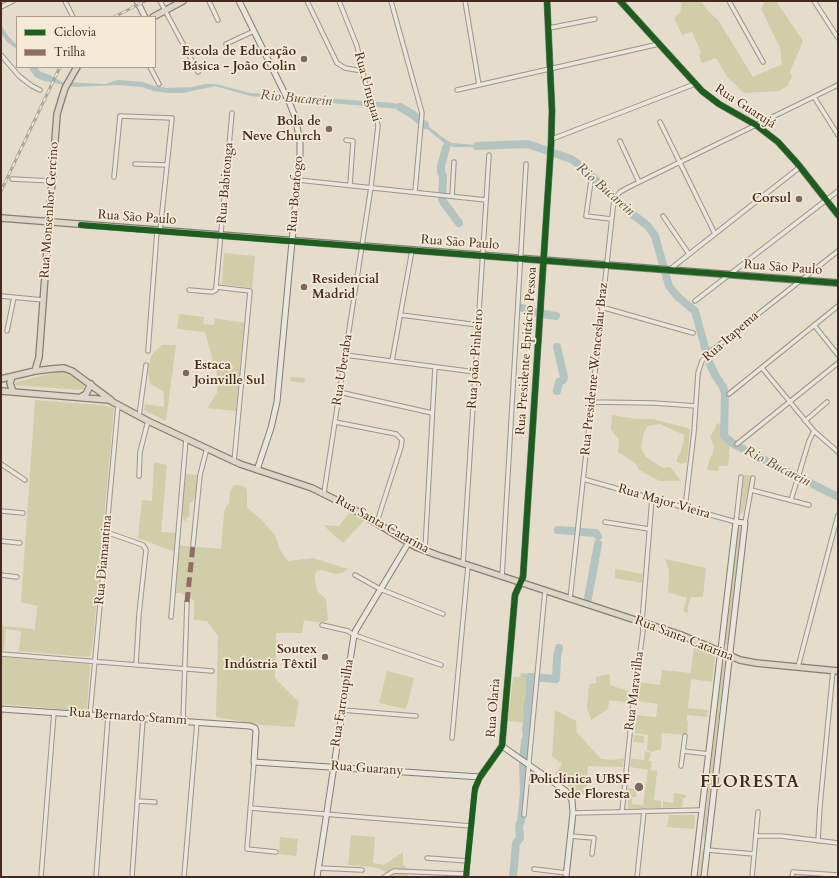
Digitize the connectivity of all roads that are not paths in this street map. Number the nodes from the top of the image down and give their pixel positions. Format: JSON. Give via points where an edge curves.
{"nodes":[{"id":1,"x":13,"y":1,"type":"edge"},
{"id":2,"x":65,"y":1,"type":"edge"},
{"id":3,"x":138,"y":1,"type":"edge"},
{"id":4,"x":160,"y":1,"type":"edge"},
{"id":5,"x":183,"y":1,"type":"edge"},
{"id":6,"x":209,"y":1,"type":"edge"},
{"id":7,"x":239,"y":1,"type":"edge"},
{"id":8,"x":306,"y":1,"type":"edge"},
{"id":9,"x":339,"y":1,"type":"edge"},
{"id":10,"x":391,"y":1,"type":"edge"},
{"id":11,"x":465,"y":1,"type":"edge"},
{"id":12,"x":547,"y":1,"type":"edge"},
{"id":13,"x":620,"y":1,"type":"edge"},
{"id":14,"x":729,"y":1,"type":"edge"},
{"id":15,"x":814,"y":1,"type":"edge"},
{"id":16,"x":1,"y":7,"type":"edge"},
{"id":17,"x":165,"y":11,"type":"junction"},
{"id":18,"x":72,"y":16,"type":"edge"},
{"id":19,"x":146,"y":16,"type":"edge"},
{"id":20,"x":155,"y":16,"type":"edge"},
{"id":21,"x":595,"y":19,"type":"dead end"},
{"id":22,"x":218,"y":20,"type":"dead end"},
{"id":23,"x":549,"y":28,"type":"junction"},
{"id":24,"x":254,"y":31,"type":"junction"},
{"id":25,"x":838,"y":38,"type":"edge"},
{"id":26,"x":226,"y":44,"type":"dead end"},
{"id":27,"x":659,"y":44,"type":"junction"},
{"id":28,"x":1,"y":55,"type":"edge"},
{"id":29,"x":762,"y":62,"type":"dead end"},
{"id":30,"x":76,"y":68,"type":"edge"},
{"id":31,"x":151,"y":68,"type":"edge"},
{"id":32,"x":550,"y":69,"type":"junction"},
{"id":33,"x":362,"y":71,"type":"junction"},
{"id":34,"x":198,"y":72,"type":"dead end"},
{"id":35,"x":160,"y":84,"type":"dead end"},
{"id":36,"x":695,"y":84,"type":"junction"},
{"id":37,"x":479,"y":85,"type":"junction"},
{"id":38,"x":838,"y":85,"type":"edge"},
{"id":39,"x":40,"y":90,"type":"dead end"},
{"id":40,"x":457,"y":90,"type":"dead end"},
{"id":41,"x":814,"y":96,"type":"junction"},
{"id":42,"x":232,"y":113,"type":"dead end"},
{"id":43,"x":660,"y":122,"type":"dead end"},
{"id":44,"x":756,"y":125,"type":"junction"},
{"id":45,"x":838,"y":135,"type":"edge"},
{"id":46,"x":552,"y":139,"type":"junction"},
{"id":47,"x":346,"y":140,"type":"dead end"},
{"id":48,"x":620,"y":141,"type":"dead end"},
{"id":49,"x":489,"y":154,"type":"dead end"},
{"id":50,"x":454,"y":162,"type":"dead end"},
{"id":51,"x":680,"y":162,"type":"junction"},
{"id":52,"x":135,"y":164,"type":"dead end"},
{"id":53,"x":526,"y":164,"type":"dead end"},
{"id":54,"x":167,"y":165,"type":"junction"},
{"id":55,"x":800,"y":167,"type":"junction"},
{"id":56,"x":114,"y":177,"type":"dead end"},
{"id":57,"x":12,"y":179,"type":"dead end"},
{"id":58,"x":298,"y":180,"type":"junction"},
{"id":59,"x":52,"y":181,"type":"junction"},
{"id":60,"x":590,"y":182,"type":"dead end"},
{"id":61,"x":639,"y":182,"type":"junction"},
{"id":62,"x":350,"y":185,"type":"junction"},
{"id":63,"x":372,"y":187,"type":"junction"},
{"id":64,"x":838,"y":191,"type":"edge"},
{"id":65,"x":415,"y":192,"type":"junction"},
{"id":66,"x":452,"y":196,"type":"junction"},
{"id":67,"x":486,"y":200,"type":"junction"},
{"id":68,"x":826,"y":200,"type":"junction"},
{"id":69,"x":838,"y":215,"type":"edge"},
{"id":70,"x":663,"y":216,"type":"dead end"},
{"id":71,"x":611,"y":219,"type":"junction"},
{"id":72,"x":1,"y":220,"type":"edge"},
{"id":73,"x":49,"y":222,"type":"junction"},
{"id":74,"x":159,"y":231,"type":"junction"},
{"id":75,"x":715,"y":234,"type":"junction"},
{"id":76,"x":221,"y":236,"type":"junction"},
{"id":77,"x":292,"y":241,"type":"junction"},
{"id":78,"x":362,"y":246,"type":"junction"},
{"id":79,"x":412,"y":250,"type":"junction"},
{"id":80,"x":838,"y":250,"type":"edge"},
{"id":81,"x":689,"y":254,"type":"junction"},
{"id":82,"x":482,"y":256,"type":"junction"},
{"id":83,"x":521,"y":259,"type":"junction"},
{"id":84,"x":544,"y":261,"type":"junction"},
{"id":85,"x":606,"y":266,"type":"junction"},
{"id":86,"x":665,"y":270,"type":"junction"},
{"id":87,"x":728,"y":275,"type":"junction"},
{"id":88,"x":800,"y":280,"type":"junction"},
{"id":89,"x":838,"y":283,"type":"edge"},
{"id":90,"x":216,"y":287,"type":"junction"},
{"id":91,"x":189,"y":290,"type":"dead end"},
{"id":92,"x":1,"y":296,"type":"edge"},
{"id":93,"x":14,"y":297,"type":"junction"},
{"id":94,"x":43,"y":300,"type":"junction"},
{"id":95,"x":695,"y":301,"type":"dead end"},
{"id":96,"x":601,"y":306,"type":"junction"},
{"id":97,"x":838,"y":306,"type":"edge"},
{"id":98,"x":400,"y":315,"type":"junction"},
{"id":99,"x":478,"y":325,"type":"junction"},
{"id":100,"x":814,"y":325,"type":"junction"},
{"id":101,"x":7,"y":331,"type":"dead end"},
{"id":102,"x":693,"y":333,"type":"dead end"},
{"id":103,"x":148,"y":351,"type":"dead end"},
{"id":104,"x":345,"y":355,"type":"junction"},
{"id":105,"x":838,"y":355,"type":"edge"},
{"id":106,"x":39,"y":357,"type":"junction"},
{"id":107,"x":392,"y":361,"type":"junction"},
{"id":108,"x":838,"y":363,"type":"edge"},
{"id":109,"x":146,"y":365,"type":"dead end"},
{"id":110,"x":435,"y":367,"type":"junction"},
{"id":111,"x":762,"y":368,"type":"junction"},
{"id":112,"x":51,"y":369,"type":"junction"},
{"id":113,"x":35,"y":371,"type":"junction"},
{"id":114,"x":475,"y":372,"type":"junction"},
{"id":115,"x":12,"y":376,"type":"junction"},
{"id":116,"x":1,"y":379,"type":"edge"},
{"id":117,"x":91,"y":384,"type":"junction"},
{"id":118,"x":1,"y":391,"type":"edge"},
{"id":119,"x":13,"y":392,"type":"junction"},
{"id":120,"x":340,"y":392,"type":"junction"},
{"id":121,"x":729,"y":394,"type":"dead end"},
{"id":122,"x":78,"y":397,"type":"junction"},
{"id":123,"x":591,"y":402,"type":"junction"},
{"id":124,"x":789,"y":402,"type":"junction"},
{"id":125,"x":827,"y":402,"type":"dead end"},
{"id":126,"x":118,"y":405,"type":"junction"},
{"id":127,"x":696,"y":406,"type":"junction"},
{"id":128,"x":432,"y":413,"type":"junction"},
{"id":129,"x":139,"y":416,"type":"junction"},
{"id":130,"x":805,"y":420,"type":"junction"},
{"id":131,"x":148,"y":421,"type":"junction"},
{"id":132,"x":335,"y":422,"type":"junction"},
{"id":133,"x":814,"y":431,"type":"junction"},
{"id":134,"x":186,"y":439,"type":"junction"},
{"id":135,"x":737,"y":444,"type":"dead end"},
{"id":136,"x":207,"y":448,"type":"junction"},
{"id":137,"x":838,"y":452,"type":"edge"},
{"id":138,"x":234,"y":462,"type":"junction"},
{"id":139,"x":1,"y":464,"type":"edge"},
{"id":140,"x":257,"y":470,"type":"junction"},
{"id":141,"x":139,"y":476,"type":"dead end"},
{"id":142,"x":741,"y":477,"type":"dead end"},
{"id":143,"x":753,"y":478,"type":"dead end"},
{"id":144,"x":583,"y":479,"type":"junction"},
{"id":145,"x":25,"y":480,"type":"dead end"},
{"id":146,"x":751,"y":490,"type":"junction"},
{"id":147,"x":324,"y":493,"type":"junction"},
{"id":148,"x":652,"y":498,"type":"junction"},
{"id":149,"x":791,"y":500,"type":"junction"},
{"id":150,"x":809,"y":505,"type":"dead end"},
{"id":151,"x":685,"y":508,"type":"junction"},
{"id":152,"x":1,"y":511,"type":"edge"},
{"id":153,"x":23,"y":513,"type":"dead end"},
{"id":154,"x":838,"y":515,"type":"edge"},
{"id":155,"x":377,"y":522,"type":"junction"},
{"id":156,"x":605,"y":522,"type":"dead end"},
{"id":157,"x":736,"y":522,"type":"junction"},
{"id":158,"x":745,"y":524,"type":"junction"},
{"id":159,"x":650,"y":529,"type":"junction"},
{"id":160,"x":106,"y":532,"type":"junction"},
{"id":161,"x":1,"y":541,"type":"edge"},
{"id":162,"x":409,"y":542,"type":"junction"},
{"id":163,"x":20,"y":543,"type":"dead end"},
{"id":164,"x":193,"y":545,"type":"dead end"},
{"id":165,"x":425,"y":550,"type":"junction"},
{"id":166,"x":465,"y":565,"type":"junction"},
{"id":167,"x":1,"y":575,"type":"edge"},
{"id":168,"x":355,"y":575,"type":"dead end"},
{"id":169,"x":17,"y":577,"type":"dead end"},
{"id":170,"x":502,"y":577,"type":"junction"},
{"id":171,"x":521,"y":583,"type":"junction"},
{"id":172,"x":380,"y":589,"type":"junction"},
{"id":173,"x":545,"y":591,"type":"junction"},
{"id":174,"x":570,"y":599,"type":"junction"},
{"id":175,"x":187,"y":602,"type":"dead end"},
{"id":176,"x":443,"y":614,"type":"dead end"},
{"id":177,"x":170,"y":617,"type":"dead end"},
{"id":178,"x":642,"y":622,"type":"junction"},
{"id":179,"x":322,"y":625,"type":"dead end"},
{"id":180,"x":354,"y":635,"type":"junction"},
{"id":181,"x":721,"y":652,"type":"junction"},
{"id":182,"x":1,"y":654,"type":"edge"},
{"id":183,"x":730,"y":656,"type":"junction"},
{"id":184,"x":95,"y":662,"type":"junction"},
{"id":185,"x":136,"y":665,"type":"junction"},
{"id":186,"x":441,"y":665,"type":"dead end"},
{"id":187,"x":798,"y":667,"type":"junction"},
{"id":188,"x":185,"y":669,"type":"junction"},
{"id":189,"x":212,"y":671,"type":"dead end"},
{"id":190,"x":835,"y":671,"type":"edge"},
{"id":191,"x":1,"y":709,"type":"edge"},
{"id":192,"x":342,"y":710,"type":"junction"},
{"id":193,"x":54,"y":712,"type":"junction"},
{"id":194,"x":90,"y":715,"type":"junction"},
{"id":195,"x":108,"y":716,"type":"junction"},
{"id":196,"x":416,"y":716,"type":"dead end"},
{"id":197,"x":143,"y":718,"type":"junction"},
{"id":198,"x":183,"y":721,"type":"junction"},
{"id":199,"x":197,"y":722,"type":"junction"},
{"id":200,"x":712,"y":728,"type":"junction"},
{"id":201,"x":685,"y":736,"type":"dead end"},
{"id":202,"x":452,"y":738,"type":"dead end"},
{"id":203,"x":720,"y":741,"type":"junction"},
{"id":204,"x":502,"y":746,"type":"junction"},
{"id":205,"x":683,"y":751,"type":"junction"},
{"id":206,"x":709,"y":754,"type":"junction"},
{"id":207,"x":254,"y":762,"type":"junction"},
{"id":208,"x":525,"y":762,"type":"junction"},
{"id":209,"x":681,"y":766,"type":"dead end"},
{"id":210,"x":333,"y":767,"type":"junction"},
{"id":211,"x":480,"y":777,"type":"junction"},
{"id":212,"x":137,"y":801,"type":"junction"},
{"id":213,"x":155,"y":802,"type":"dead end"},
{"id":214,"x":250,"y":808,"type":"junction"},
{"id":215,"x":702,"y":810,"type":"junction"},
{"id":216,"x":622,"y":812,"type":"junction"},
{"id":217,"x":644,"y":812,"type":"junction"},
{"id":218,"x":758,"y":812,"type":"dead end"},
{"id":219,"x":573,"y":813,"type":"junction"},
{"id":220,"x":326,"y":814,"type":"junction"},
{"id":221,"x":524,"y":815,"type":"dead end"},
{"id":222,"x":471,"y":826,"type":"junction"},
{"id":223,"x":570,"y":836,"type":"junction"},
{"id":224,"x":756,"y":836,"type":"junction"},
{"id":225,"x":818,"y":841,"type":"junction"},
{"id":226,"x":838,"y":843,"type":"edge"},
{"id":227,"x":707,"y":850,"type":"junction"},
{"id":228,"x":276,"y":852,"type":"dead end"},
{"id":229,"x":592,"y":854,"type":"dead end"},
{"id":230,"x":754,"y":854,"type":"junction"},
{"id":231,"x":427,"y":858,"type":"dead end"},
{"id":232,"x":468,"y":861,"type":"junction"},
{"id":233,"x":319,"y":868,"type":"junction"},
{"id":234,"x":534,"y":869,"type":"dead end"},
{"id":235,"x":362,"y":870,"type":"dead end"},
{"id":236,"x":414,"y":872,"type":"junction"},
{"id":237,"x":466,"y":875,"type":"edge"},
{"id":238,"x":566,"y":875,"type":"edge"},
{"id":239,"x":838,"y":875,"type":"edge"},
{"id":240,"x":41,"y":877,"type":"edge"},
{"id":241,"x":96,"y":877,"type":"edge"},
{"id":242,"x":132,"y":877,"type":"edge"},
{"id":243,"x":184,"y":877,"type":"edge"},
{"id":244,"x":317,"y":877,"type":"edge"},
{"id":245,"x":384,"y":877,"type":"edge"},
{"id":246,"x":414,"y":877,"type":"edge"},
{"id":247,"x":637,"y":877,"type":"edge"},
{"id":248,"x":694,"y":877,"type":"edge"},
{"id":249,"x":704,"y":877,"type":"edge"},
{"id":250,"x":752,"y":877,"type":"edge"},
{"id":251,"x":792,"y":877,"type":"edge"}],
"edges":[{"from":1,"to":16,"type":"street"},
{"from":2,"to":18,"type":"street"},
{"from":3,"to":19,"type":"street"},
{"from":4,"to":17,"type":"street"},
{"from":5,"to":17,"type":"main road"},
{"from":6,"to":22,"type":"street"},
{"from":7,"to":24,"type":"street","name":"Rua Botafogo"},
{"from":8,"to":33,"type":"street","via":[[337,63],[345,68]]},
{"from":9,"to":33,"type":"street","name":"Rua Uruguai","via":[[357,46]]},
{"from":10,"to":65,"type":"street","via":[[421,108]]},
{"from":11,"to":37,"type":"street"},
{"from":12,"to":23,"type":"street","name":"Rua Presidente Epitácio Pessoa"},
{"from":13,"to":27,"type":"street","name":"Rua Guarujá"},
{"from":14,"to":29,"type":"street"},
{"from":15,"to":25,"type":"street"},
{"from":17,"to":20,"type":"main road"},
{"from":17,"to":34,"type":"street"},
{"from":21,"to":23,"type":"street"},
{"from":23,"to":32,"type":"street","name":"Rua Presidente Epitácio Pessoa"},
{"from":24,"to":26,"type":"street"},
{"from":24,"to":58,"type":"street","name":"Rua Botafogo","via":[[295,117],[300,141]]},
{"from":27,"to":32,"type":"street"},
{"from":27,"to":36,"type":"street","name":"Rua Guarujá"},
{"from":28,"to":39,"type":"street","via":[[22,79]]},
{"from":30,"to":59,"type":"main road","name":"Rua Monsenhor Gercino","via":[[65,88],[57,114]]},
{"from":31,"to":35,"type":"street"},
{"from":32,"to":37,"type":"street"},
{"from":32,"to":46,"type":"street","name":"Rua Presidente Epitácio Pessoa"},
{"from":33,"to":63,"type":"street","name":"Rua Uruguai","via":[[378,126]]},
{"from":36,"to":44,"type":"street","name":"Rua Guarujá","via":[[711,98]]},
{"from":36,"to":46,"type":"street"},
{"from":37,"to":40,"type":"street"},
{"from":38,"to":41,"type":"street","name":"Rua Presidente Wenceslau Braz"},
{"from":41,"to":44,"type":"street","name":"Rua Presidente Wenceslau Braz"},
{"from":41,"to":45,"type":"street"},
{"from":42,"to":76,"type":"street","name":"Rua Babitonga"},
{"from":43,"to":51,"type":"street"},
{"from":44,"to":51,"type":"street","name":"Rua Presidente Wenceslau Braz"},
{"from":44,"to":55,"type":"street","name":"Rua Guarujá","via":[[778,142]]},
{"from":46,"to":84,"type":"street","name":"Rua Presidente Epitácio Pessoa"},
{"from":47,"to":62,"type":"street","via":[[353,141]]},
{"from":48,"to":61,"type":"street"},
{"from":49,"to":67,"type":"street","name":"Rua João Pinheiro"},
{"from":50,"to":66,"type":"street"},
{"from":51,"to":61,"type":"street","name":"Rua Presidente Wenceslau Braz"},
{"from":51,"to":75,"type":"street"},
{"from":52,"to":54,"type":"street"},
{"from":53,"to":83,"type":"street"},
{"from":54,"to":56,"type":"street","via":[[172,118],[120,116]]},
{"from":54,"to":74,"type":"street"},
{"from":55,"to":68,"type":"street","name":"Rua Guarujá"},
{"from":55,"to":75,"type":"street"},
{"from":57,"to":59,"type":"street"},
{"from":58,"to":62,"type":"street"},
{"from":58,"to":77,"type":"street","name":"Rua Botafogo"},
{"from":59,"to":73,"type":"main road","name":"Rua Monsenhor Gercino"},
{"from":60,"to":71,"type":"street","via":[[586,216]]},
{"from":61,"to":71,"type":"street","name":"Rua Presidente Wenceslau Braz","via":[[615,198]]},
{"from":62,"to":63,"type":"street"},
{"from":63,"to":65,"type":"street"},
{"from":63,"to":78,"type":"street","name":"Rua Uruguai"},
{"from":64,"to":68,"type":"street"},
{"from":65,"to":66,"type":"street"},
{"from":66,"to":67,"type":"street"},
{"from":67,"to":82,"type":"street","name":"Rua João Pinheiro"},
{"from":68,"to":69,"type":"street","name":"Rua Guarujá"},
{"from":68,"to":87,"type":"street"},
{"from":70,"to":81,"type":"street"},
{"from":71,"to":85,"type":"street","name":"Rua Presidente Wenceslau Braz"},
{"from":72,"to":73,"type":"main road","name":"Rua São Paulo"},
{"from":73,"to":74,"type":"main road","name":"Rua São Paulo"},
{"from":73,"to":94,"type":"main road","name":"Rua Monsenhor Gercino"},
{"from":74,"to":76,"type":"main road","name":"Rua São Paulo"},
{"from":74,"to":103,"type":"street"},
{"from":75,"to":81,"type":"street"},
{"from":76,"to":77,"type":"main road","name":"Rua São Paulo"},
{"from":76,"to":90,"type":"street","name":"Rua Babitonga"},
{"from":77,"to":78,"type":"main road","name":"Rua São Paulo"},
{"from":77,"to":140,"type":"street","name":"Rua Botafogo","via":[[276,410]]},
{"from":78,"to":79,"type":"main road","name":"Rua São Paulo"},
{"from":78,"to":104,"type":"street","name":"Rua Uberaba"},
{"from":79,"to":82,"type":"main road","name":"Rua São Paulo"},
{"from":79,"to":98,"type":"street"},
{"from":80,"to":88,"type":"street","name":"Rua Itapema"},
{"from":81,"to":86,"type":"street"},
{"from":82,"to":83,"type":"main road","name":"Rua São Paulo"},
{"from":82,"to":99,"type":"street","name":"Rua João Pinheiro"},
{"from":83,"to":84,"type":"main road","name":"Rua São Paulo"},
{"from":83,"to":170,"type":"street"},
{"from":84,"to":85,"type":"main road","name":"Rua São Paulo"},
{"from":84,"to":171,"type":"street","name":"Rua Presidente Epitácio Pessoa"},
{"from":85,"to":86,"type":"main road","name":"Rua São Paulo"},
{"from":85,"to":96,"type":"street","name":"Rua Presidente Wenceslau Braz"},
{"from":86,"to":87,"type":"main road","name":"Rua São Paulo"},
{"from":87,"to":88,"type":"main road","name":"Rua São Paulo"},
{"from":87,"to":95,"type":"street"},
{"from":88,"to":89,"type":"main road","name":"Rua São Paulo"},
{"from":88,"to":127,"type":"street","name":"Rua Itapema","via":[[704,358],[699,369]]},
{"from":90,"to":91,"type":"street","via":[[212,292]]},
{"from":90,"to":138,"type":"street","via":[[250,291]]},
{"from":92,"to":93,"type":"street"},
{"from":93,"to":94,"type":"street"},
{"from":93,"to":101,"type":"street"},
{"from":94,"to":106,"type":"main road","name":"Rua Monsenhor Gercino"},
{"from":96,"to":102,"type":"street"},
{"from":96,"to":123,"type":"street","name":"Rua Presidente Wenceslau Braz"},
{"from":97,"to":100,"type":"street"},
{"from":98,"to":99,"type":"street"},
{"from":98,"to":107,"type":"street"},
{"from":99,"to":114,"type":"street","name":"Rua João Pinheiro"},
{"from":100,"to":105,"type":"street"},
{"from":100,"to":111,"type":"street"},
{"from":104,"to":107,"type":"street"},
{"from":104,"to":120,"type":"street","name":"Rua Uberaba"},
{"from":106,"to":112,"type":"main road"},
{"from":106,"to":113,"type":"main road","name":"Rua Monsenhor Gercino"},
{"from":107,"to":110,"type":"street"},
{"from":108,"to":124,"type":"street"},
{"from":109,"to":129,"type":"street"},
{"from":110,"to":114,"type":"street"},
{"from":110,"to":128,"type":"street"},
{"from":111,"to":121,"type":"street"},
{"from":111,"to":124,"type":"street"},
{"from":112,"to":113,"type":"main road","name":"Rua Santa Catarina"},
{"from":112,"to":117,"type":"main road","name":"Rua Santa Catarina","via":[[68,369]]},
{"from":113,"to":115,"type":"main road","name":"Rua Santa Catarina"},
{"from":114,"to":166,"type":"street","name":"Rua João Pinheiro"},
{"from":115,"to":116,"type":"main road","name":"Rua Santa Catarina"},
{"from":115,"to":119,"type":"main road","via":[[10,386]]},
{"from":117,"to":122,"type":"main road","via":[[86,394]]},
{"from":117,"to":126,"type":"main road","name":"Rua Santa Catarina"},
{"from":118,"to":119,"type":"main road","name":"Rua Santa Catarina"},
{"from":119,"to":122,"type":"main road","name":"Rua Santa Catarina"},
{"from":120,"to":128,"type":"street"},
{"from":120,"to":132,"type":"street","name":"Rua Uberaba"},
{"from":122,"to":126,"type":"main road","name":"Rua Santa Catarina","via":[[105,399]]},
{"from":123,"to":127,"type":"street"},
{"from":123,"to":144,"type":"street","name":"Rua Presidente Wenceslau Braz"},
{"from":124,"to":130,"type":"street"},
{"from":124,"to":135,"type":"street"},
{"from":125,"to":130,"type":"street"},
{"from":126,"to":129,"type":"main road","name":"Rua Santa Catarina"},
{"from":126,"to":160,"type":"street","name":"Rua Diamantina"},
{"from":127,"to":151,"type":"street","name":"Rua Itapema"},
{"from":128,"to":165,"type":"street"},
{"from":129,"to":131,"type":"main road","name":"Rua Santa Catarina"},
{"from":130,"to":133,"type":"street"},
{"from":131,"to":134,"type":"main road","name":"Rua Santa Catarina"},
{"from":131,"to":141,"type":"street","via":[[140,452]]},
{"from":132,"to":147,"type":"street","name":"Rua Uberaba"},
{"from":132,"to":155,"type":"street","via":[[396,434],[401,438],[401,447]]},
{"from":133,"to":137,"type":"street"},
{"from":133,"to":149,"type":"street"},
{"from":134,"to":136,"type":"main road","name":"Rua Santa Catarina"},
{"from":134,"to":177,"type":"street"},
{"from":136,"to":138,"type":"main road","name":"Rua Santa Catarina"},
{"from":136,"to":164,"type":"street","via":[[200,474]]},
{"from":138,"to":140,"type":"main road","name":"Rua Santa Catarina"},
{"from":139,"to":145,"type":"street"},
{"from":140,"to":147,"type":"main road","name":"Rua Santa Catarina"},
{"from":142,"to":157,"type":"street"},
{"from":143,"to":146,"type":"street"},
{"from":144,"to":148,"type":"street","name":"Rua Major Vieira"},
{"from":144,"to":174,"type":"street","name":"Rua Presidente Wenceslau Braz"},
{"from":146,"to":149,"type":"street"},
{"from":146,"to":158,"type":"street"},
{"from":147,"to":155,"type":"main road","name":"Rua Santa Catarina"},
{"from":148,"to":151,"type":"street","name":"Rua Major Vieira"},
{"from":148,"to":159,"type":"street","name":"Rua Maravilha"},
{"from":149,"to":150,"type":"street"},
{"from":151,"to":157,"type":"street","name":"Rua Major Vieira"},
{"from":152,"to":153,"type":"street"},
{"from":154,"to":187,"type":"street"},
{"from":155,"to":162,"type":"main road","name":"Rua Santa Catarina"},
{"from":156,"to":159,"type":"street"},
{"from":157,"to":158,"type":"street","name":"Rua Major Vieira"},
{"from":157,"to":181,"type":"street"},
{"from":158,"to":183,"type":"street"},
{"from":159,"to":178,"type":"street","name":"Rua Maravilha"},
{"from":160,"to":184,"type":"street","name":"Rua Diamantina"},
{"from":160,"to":185,"type":"street","via":[[146,547]]},
{"from":161,"to":163,"type":"street"},
{"from":162,"to":165,"type":"main road","name":"Rua Santa Catarina"},
{"from":162,"to":172,"type":"street","name":"Rua Farroupilha"},
{"from":165,"to":166,"type":"main road","name":"Rua Santa Catarina"},
{"from":166,"to":170,"type":"main road","name":"Rua Santa Catarina"},
{"from":166,"to":202,"type":"street","name":"Rua João Pinheiro"},
{"from":167,"to":169,"type":"street"},
{"from":168,"to":172,"type":"street"},
{"from":170,"to":171,"type":"main road","name":"Rua Santa Catarina"},
{"from":171,"to":173,"type":"main road","name":"Rua Santa Catarina"},
{"from":171,"to":204,"type":"street","name":"Rua Olaria","via":[[516,595]]},
{"from":172,"to":176,"type":"street"},
{"from":172,"to":180,"type":"street","name":"Rua Farroupilha"},
{"from":173,"to":174,"type":"main road","name":"Rua Santa Catarina"},
{"from":173,"to":208,"type":"street","via":[[537,678]]},
{"from":174,"to":178,"type":"main road","name":"Rua Santa Catarina"},
{"from":175,"to":188,"type":"street"},
{"from":178,"to":181,"type":"main road","name":"Rua Santa Catarina","via":[[682,635]]},
{"from":178,"to":216,"type":"street","name":"Rua Maravilha"},
{"from":179,"to":180,"type":"street","via":[[348,631]]},
{"from":180,"to":186,"type":"street"},
{"from":180,"to":192,"type":"street","name":"Rua Farroupilha"},
{"from":181,"to":183,"type":"main road","name":"Rua Santa Catarina"},
{"from":181,"to":200,"type":"street"},
{"from":182,"to":184,"type":"street"},
{"from":183,"to":187,"type":"main road","name":"Rua Santa Catarina","via":[[756,663]]},
{"from":183,"to":203,"type":"street"},
{"from":184,"to":185,"type":"street"},
{"from":184,"to":194,"type":"street","name":"Rua Diamantina"},
{"from":185,"to":188,"type":"street"},
{"from":187,"to":190,"type":"main road","name":"Rua Santa Catarina"},
{"from":188,"to":189,"type":"street"},
{"from":188,"to":198,"type":"street"},
{"from":190,"to":225,"type":"street"},
{"from":191,"to":193,"type":"street","name":"Rua Bernardo Stamm"},
{"from":192,"to":196,"type":"street"},
{"from":192,"to":210,"type":"street","name":"Rua Farroupilha"},
{"from":193,"to":194,"type":"street","name":"Rua Bernardo Stamm"},
{"from":193,"to":240,"type":"street"},
{"from":194,"to":195,"type":"street","name":"Rua Bernardo Stamm"},
{"from":195,"to":197,"type":"street","name":"Rua Bernardo Stamm"},
{"from":195,"to":241,"type":"street"},
{"from":197,"to":198,"type":"street","name":"Rua Bernardo Stamm"},
{"from":197,"to":212,"type":"street"},
{"from":198,"to":199,"type":"street","name":"Rua Bernardo Stamm"},
{"from":199,"to":207,"type":"street","name":"Rua Bernardo Stamm","via":[[255,728]]},
{"from":199,"to":243,"type":"street"},
{"from":200,"to":203,"type":"street","via":[[715,723],[719,724]]},
{"from":200,"to":206,"type":"street"},
{"from":201,"to":205,"type":"street"},
{"from":203,"to":227,"type":"street"},
{"from":204,"to":208,"type":"street"},
{"from":204,"to":211,"type":"street","name":"Rua Olaria"},
{"from":205,"to":206,"type":"street"},
{"from":205,"to":209,"type":"street"},
{"from":206,"to":215,"type":"street"},
{"from":207,"to":210,"type":"street","name":"Rua Guarany"},
{"from":207,"to":214,"type":"street"},
{"from":208,"to":219,"type":"street","via":[[566,791],[572,800]]},
{"from":208,"to":221,"type":"street"},
{"from":210,"to":211,"type":"street","name":"Rua Guarany"},
{"from":210,"to":220,"type":"street","name":"Rua Farroupilha"},
{"from":211,"to":222,"type":"street","name":"Rua Olaria","via":[[474,794]]},
{"from":212,"to":213,"type":"street"},
{"from":212,"to":242,"type":"street"},
{"from":214,"to":220,"type":"street"},
{"from":214,"to":228,"type":"street","via":[[246,849]]},
{"from":215,"to":217,"type":"street"},
{"from":215,"to":248,"type":"street"},
{"from":216,"to":217,"type":"street"},
{"from":216,"to":219,"type":"street"},
{"from":217,"to":247,"type":"street"},
{"from":218,"to":224,"type":"street"},
{"from":219,"to":223,"type":"street"},
{"from":220,"to":222,"type":"street"},
{"from":220,"to":233,"type":"street","name":"Rua Farroupilha"},
{"from":222,"to":232,"type":"street","name":"Rua Olaria"},
{"from":223,"to":229,"type":"street","via":[[594,838]]},
{"from":223,"to":238,"type":"street"},
{"from":224,"to":225,"type":"street","via":[[781,836]]},
{"from":224,"to":230,"type":"street"},
{"from":225,"to":226,"type":"street"},
{"from":227,"to":230,"type":"street"},
{"from":227,"to":249,"type":"street"},
{"from":230,"to":250,"type":"street"},
{"from":231,"to":232,"type":"street"},
{"from":232,"to":237,"type":"street","name":"Rua Olaria"},
{"from":233,"to":235,"type":"street"},
{"from":233,"to":244,"type":"street","name":"Rua Farroupilha"},
{"from":234,"to":238,"type":"street"},
{"from":236,"to":237,"type":"street"},
{"from":236,"to":245,"type":"street","via":[[394,871]]},
{"from":236,"to":246,"type":"street"},
{"from":239,"to":251,"type":"street","via":[[793,872]]}]}
